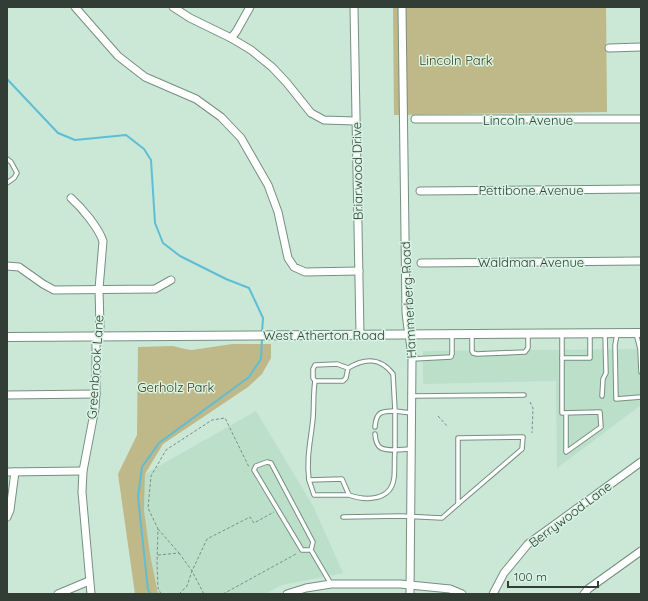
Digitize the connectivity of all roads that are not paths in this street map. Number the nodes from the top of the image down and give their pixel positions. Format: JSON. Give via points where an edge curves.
{"nodes":[{"id":1,"x":75,"y":7,"type":"edge"},
{"id":2,"x":173,"y":7,"type":"edge"},
{"id":3,"x":250,"y":7,"type":"edge"},
{"id":4,"x":354,"y":7,"type":"edge"},
{"id":5,"x":402,"y":7,"type":"edge"},
{"id":6,"x":232,"y":38,"type":"junction"},
{"id":7,"x":641,"y":47,"type":"edge"},
{"id":8,"x":609,"y":48,"type":"dead end"},
{"id":9,"x":415,"y":119,"type":"dead end"},
{"id":10,"x":641,"y":119,"type":"edge"},
{"id":11,"x":355,"y":121,"type":"junction"},
{"id":12,"x":7,"y":159,"type":"edge"},
{"id":13,"x":7,"y":183,"type":"edge"},
{"id":14,"x":641,"y":189,"type":"edge"},
{"id":15,"x":420,"y":191,"type":"dead end"},
{"id":16,"x":71,"y":198,"type":"dead end"},
{"id":17,"x":641,"y":261,"type":"edge"},
{"id":18,"x":421,"y":263,"type":"dead end"},
{"id":19,"x":7,"y":266,"type":"edge"},
{"id":20,"x":359,"y":271,"type":"junction"},
{"id":21,"x":171,"y":280,"type":"dead end"},
{"id":22,"x":99,"y":289,"type":"junction"},
{"id":23,"x":590,"y":333,"type":"junction"},
{"id":24,"x":605,"y":333,"type":"junction"},
{"id":25,"x":617,"y":333,"type":"junction"},
{"id":26,"x":639,"y":333,"type":"edge"},
{"id":27,"x":472,"y":334,"type":"junction"},
{"id":28,"x":528,"y":334,"type":"junction"},
{"id":29,"x":562,"y":334,"type":"junction"},
{"id":30,"x":360,"y":335,"type":"junction"},
{"id":31,"x":409,"y":335,"type":"junction"},
{"id":32,"x":452,"y":335,"type":"junction"},
{"id":33,"x":98,"y":336,"type":"junction"},
{"id":34,"x":7,"y":337,"type":"edge"},
{"id":35,"x":562,"y":358,"type":"junction"},
{"id":36,"x":412,"y":359,"type":"junction"},
{"id":37,"x":348,"y":368,"type":"junction"},
{"id":38,"x":641,"y":372,"type":"edge"},
{"id":39,"x":315,"y":381,"type":"junction"},
{"id":40,"x":96,"y":394,"type":"junction"},
{"id":41,"x":7,"y":395,"type":"edge"},
{"id":42,"x":524,"y":395,"type":"dead end"},
{"id":43,"x":411,"y":396,"type":"junction"},
{"id":44,"x":602,"y":396,"type":"dead end"},
{"id":45,"x":641,"y":397,"type":"edge"},
{"id":46,"x":395,"y":411,"type":"junction"},
{"id":47,"x":411,"y":413,"type":"junction"},
{"id":48,"x":566,"y":413,"type":"junction"},
{"id":49,"x":375,"y":427,"type":"dead end"},
{"id":50,"x":375,"y":434,"type":"dead end"},
{"id":51,"x":411,"y":449,"type":"junction"},
{"id":52,"x":395,"y":450,"type":"junction"},
{"id":53,"x":641,"y":462,"type":"edge"},
{"id":54,"x":82,"y":471,"type":"junction"},
{"id":55,"x":7,"y":472,"type":"edge"},
{"id":56,"x":15,"y":472,"type":"junction"},
{"id":57,"x":309,"y":480,"type":"junction"},
{"id":58,"x":349,"y":495,"type":"junction"},
{"id":59,"x":458,"y":504,"type":"junction"},
{"id":60,"x":343,"y":516,"type":"dead end"},
{"id":61,"x":411,"y":516,"type":"junction"},
{"id":62,"x":7,"y":517,"type":"edge"},
{"id":63,"x":311,"y":550,"type":"junction"},
{"id":64,"x":641,"y":551,"type":"edge"},
{"id":65,"x":89,"y":581,"type":"junction"},
{"id":66,"x":332,"y":584,"type":"junction"},
{"id":67,"x":411,"y":584,"type":"junction"},
{"id":68,"x":58,"y":594,"type":"edge"},
{"id":69,"x":91,"y":594,"type":"edge"},
{"id":70,"x":287,"y":594,"type":"edge"},
{"id":71,"x":410,"y":594,"type":"edge"},
{"id":72,"x":462,"y":594,"type":"edge"},
{"id":73,"x":493,"y":594,"type":"edge"},
{"id":74,"x":584,"y":594,"type":"edge"}],
"edges":[{"from":1,"to":20,"type":"street","via":[[123,60],[145,77],[196,100],[221,117],[241,138],[268,185],[278,212],[288,258],[294,267],[305,272]]},
{"from":2,"to":6,"type":"street"},
{"from":3,"to":6,"type":"street"},
{"from":4,"to":11,"type":"street","name":"Briarwood Drive"},
{"from":5,"to":31,"type":"street","name":"Hammerberg Road","via":[[406,311]]},
{"from":6,"to":11,"type":"street","via":[[272,67],[311,114],[324,120]]},
{"from":7,"to":8,"type":"street"},
{"from":9,"to":10,"type":"street","name":"Lincoln Avenue"},
{"from":11,"to":20,"type":"street","name":"Briarwood Drive"},
{"from":12,"to":13,"type":"lane","via":[[17,173]]},
{"from":14,"to":15,"type":"street","name":"Pettibone Avenue"},
{"from":16,"to":22,"type":"street","name":"Greenbrook Lane","via":[[101,234],[103,241]]},
{"from":17,"to":18,"type":"street","name":"Waldman Avenue"},
{"from":19,"to":22,"type":"street","via":[[19,267],[54,290]]},
{"from":20,"to":30,"type":"street","name":"Briarwood Drive"},
{"from":21,"to":22,"type":"street","via":[[155,289]]},
{"from":22,"to":33,"type":"street","name":"Greenbrook Lane"},
{"from":23,"to":24,"type":"street","name":"West Atherton Road"},
{"from":23,"to":29,"type":"street","name":"West Atherton Road"},
{"from":23,"to":35,"type":"lane","via":[[590,358]]},
{"from":24,"to":25,"type":"street","name":"West Atherton Road"},
{"from":24,"to":44,"type":"lane","via":[[606,373]]},
{"from":25,"to":26,"type":"street","name":"West Atherton Road"},
{"from":25,"to":45,"type":"lane","via":[[616,398]]},
{"from":26,"to":38,"type":"lane"},
{"from":27,"to":28,"type":"street","name":"West Atherton Road"},
{"from":27,"to":28,"type":"lane","via":[[472,351],[477,354],[525,352],[528,348]]},
{"from":27,"to":32,"type":"street","name":"West Atherton Road"},
{"from":28,"to":29,"type":"street","name":"West Atherton Road"},
{"from":29,"to":35,"type":"lane"},
{"from":30,"to":31,"type":"street","name":"West Atherton Road"},
{"from":30,"to":33,"type":"street","name":"West Atherton Road"},
{"from":31,"to":32,"type":"street","name":"West Atherton Road"},
{"from":31,"to":36,"type":"street","name":"Hammerberg Road"},
{"from":32,"to":36,"type":"lane","via":[[451,357]]},
{"from":33,"to":34,"type":"street","name":"West Atherton Road"},
{"from":33,"to":40,"type":"street","name":"Greenbrook Lane"},
{"from":35,"to":48,"type":"lane","via":[[562,413]]},
{"from":36,"to":43,"type":"street","name":"Hammerberg Road"},
{"from":37,"to":39,"type":"lane","via":[[343,381]]},
{"from":37,"to":39,"type":"lane","via":[[337,364],[315,365],[312,378]]},
{"from":37,"to":46,"type":"lane","via":[[369,360],[383,364],[389,369],[393,374]]},
{"from":39,"to":57,"type":"lane","via":[[308,448]]},
{"from":40,"to":41,"type":"street"},
{"from":40,"to":54,"type":"street","name":"Greenbrook Lane"},
{"from":42,"to":43,"type":"lane"},
{"from":43,"to":47,"type":"street","name":"Hammerberg Road"},
{"from":46,"to":47,"type":"lane"},
{"from":46,"to":49,"type":"lane","via":[[378,414]]},
{"from":46,"to":52,"type":"lane"},
{"from":47,"to":51,"type":"street","name":"Hammerberg Road"},
{"from":48,"to":48,"type":"lane","via":[[600,412],[601,427],[566,452]]},
{"from":50,"to":52,"type":"lane","via":[[375,442],[378,445],[386,450]]},
{"from":51,"to":52,"type":"lane"},
{"from":51,"to":61,"type":"street","name":"Hammerberg Road"},
{"from":52,"to":58,"type":"lane","via":[[393,484],[384,494],[373,499]]},
{"from":53,"to":73,"type":"street","name":"Berrywood Lane","via":[[528,544],[504,573]]},
{"from":54,"to":56,"type":"street"},
{"from":54,"to":65,"type":"street","name":"Greenbrook Lane"},
{"from":55,"to":56,"type":"street"},
{"from":56,"to":62,"type":"street"},
{"from":57,"to":58,"type":"lane","via":[[342,479]]},
{"from":57,"to":58,"type":"lane","via":[[314,496]]},
{"from":59,"to":59,"type":"lane","via":[[522,449],[523,437],[458,438]]},
{"from":59,"to":61,"type":"lane","via":[[442,518]]},
{"from":60,"to":61,"type":"lane"},
{"from":61,"to":67,"type":"street","name":"Hammerberg Road"},
{"from":63,"to":63,"type":"lane","via":[[302,550],[254,470],[256,466],[272,463],[313,542]]},
{"from":63,"to":66,"type":"lane"},
{"from":64,"to":74,"type":"street"},
{"from":65,"to":68,"type":"street"},
{"from":65,"to":69,"type":"street","name":"Greenbrook Lane"},
{"from":66,"to":67,"type":"street"},
{"from":66,"to":70,"type":"street"},
{"from":67,"to":71,"type":"street","name":"Hammerberg Road"},
{"from":67,"to":72,"type":"street","via":[[450,589]]}]}
